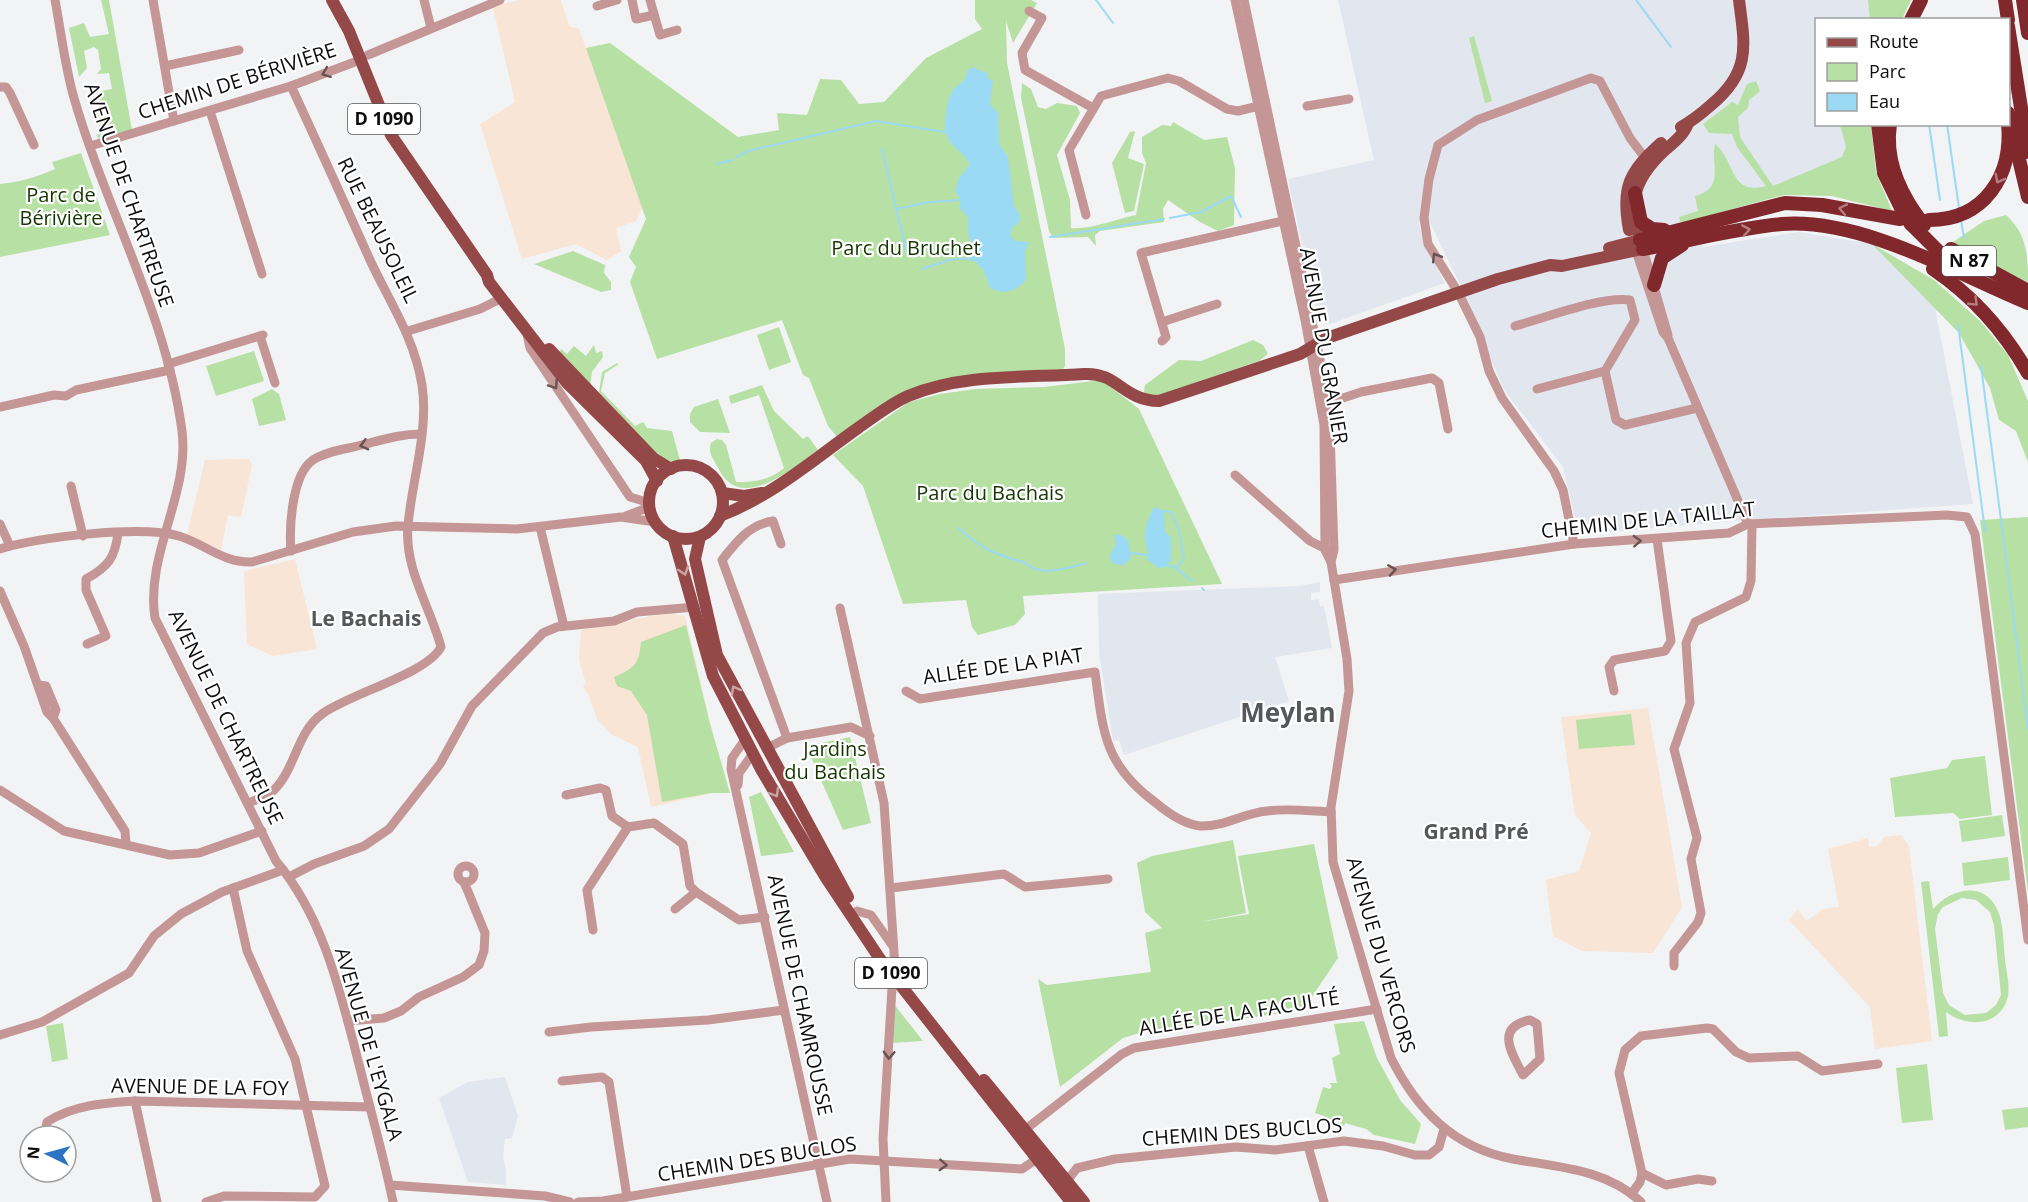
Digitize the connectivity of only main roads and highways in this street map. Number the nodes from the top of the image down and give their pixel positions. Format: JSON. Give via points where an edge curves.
{"nodes":[{"id":1,"x":332,"y":0,"type":"edge"},
{"id":2,"x":1738,"y":0,"type":"edge"},
{"id":3,"x":1921,"y":0,"type":"edge"},
{"id":4,"x":2005,"y":0,"type":"edge"},
{"id":5,"x":2023,"y":0,"type":"edge"},
{"id":6,"x":1912,"y":18,"type":"edge"},
{"id":7,"x":2008,"y":18,"type":"edge"},
{"id":8,"x":2028,"y":33,"type":"edge"},
{"id":9,"x":2010,"y":39,"type":"edge"},
{"id":10,"x":2010,"y":121,"type":"edge"},
{"id":11,"x":1688,"y":123,"type":"junction"},
{"id":12,"x":1878,"y":126,"type":"edge"},
{"id":13,"x":1890,"y":126,"type":"edge"},
{"id":14,"x":2008,"y":126,"type":"edge"},
{"id":15,"x":2028,"y":152,"type":"edge"},
{"id":16,"x":1635,"y":193,"type":"junction"},
{"id":17,"x":2028,"y":197,"type":"edge"},
{"id":18,"x":1914,"y":219,"type":"junction"},
{"id":19,"x":1678,"y":231,"type":"junction"},
{"id":20,"x":1689,"y":241,"type":"junction"},
{"id":21,"x":1638,"y":246,"type":"junction"},
{"id":22,"x":1911,"y":254,"type":"junction"},
{"id":23,"x":487,"y":275,"type":"junction"},
{"id":24,"x":1654,"y":285,"type":"road end"},
{"id":25,"x":2025,"y":297,"type":"edge"},
{"id":26,"x":2028,"y":373,"type":"edge"},
{"id":27,"x":671,"y":469,"type":"junction"},
{"id":28,"x":657,"y":481,"type":"junction"},
{"id":29,"x":772,"y":491,"type":"junction"},
{"id":30,"x":722,"y":493,"type":"junction"},
{"id":31,"x":720,"y":516,"type":"junction"},
{"id":32,"x":673,"y":536,"type":"junction"},
{"id":33,"x":700,"y":537,"type":"junction"},
{"id":34,"x":744,"y":741,"type":"junction"},
{"id":35,"x":765,"y":744,"type":"junction"},
{"id":36,"x":752,"y":755,"type":"junction"},
{"id":37,"x":895,"y":973,"type":"junction"},
{"id":38,"x":1041,"y":1156,"type":"junction"},
{"id":39,"x":1071,"y":1202,"type":"edge"},
{"id":40,"x":1084,"y":1202,"type":"edge"}],
"edges":[{"from":1,"to":23,"type":"main road","number":"D 1090","via":[[364,58],[391,135]]},
{"from":2,"to":11,"type":"main road","via":[[1744,55],[1738,75],[1726,92]]},
{"from":3,"to":6,"type":"highway"},
{"from":4,"to":7,"type":"highway"},
{"from":5,"to":8,"type":"highway"},
{"from":9,"to":15,"type":"highway"},
{"from":10,"to":17,"type":"highway"},
{"from":11,"to":16,"type":"main road","via":[[1639,180]]},
{"from":11,"to":21,"type":"main road","via":[[1645,158],[1633,173],[1625,195],[1625,212]]},
{"from":12,"to":18,"type":"highway","via":[[1884,174]]},
{"from":13,"to":18,"type":"highway","number":"N 87","via":[[1892,166]]},
{"from":14,"to":18,"type":"highway","one_way":true,"via":[[2007,161],[1994,190],[1968,212],[1947,219]]},
{"from":16,"to":19,"type":"highway","via":[[1643,225]]},
{"from":16,"to":21,"type":"main road"},
{"from":18,"to":19,"type":"highway","one_way":true,"via":[[1785,203]]},
{"from":18,"to":25,"type":"highway","number":"N 87","via":[[1962,257]]},
{"from":19,"to":21,"type":"highway"},
{"from":20,"to":21,"type":"highway"},
{"from":20,"to":22,"type":"highway","one_way":true,"via":[[1784,224],[1809,225],[1864,234]]},
{"from":20,"to":24,"type":"highway","via":[[1662,258]]},
{"from":21,"to":29,"type":"main road","via":[[1562,266],[1550,265],[1458,292],[1340,335],[1300,354],[1159,401],[1140,399],[1109,378],[1086,374],[938,386],[892,405]]},
{"from":22,"to":25,"type":"highway"},
{"from":22,"to":26,"type":"highway","one_way":true,"via":[[1984,312]]},
{"from":23,"to":27,"type":"main road","number":"D 1090","via":[[559,360],[653,458]]},
{"from":23,"to":28,"type":"main road","number":"D 1090","via":[[500,299],[567,383],[646,461]]},
{"from":27,"to":28,"type":"main road"},
{"from":27,"to":30,"type":"main road","via":[[701,469],[712,476]]},
{"from":28,"to":32,"type":"main road","via":[[650,503],[656,522]]},
{"from":29,"to":30,"type":"main road","via":[[744,496]]},
{"from":29,"to":31,"type":"main road"},
{"from":30,"to":31,"type":"main road"},
{"from":31,"to":33,"type":"main road"},
{"from":32,"to":33,"type":"main road"},
{"from":32,"to":34,"type":"main road","number":"D 1090","one_way":true,"via":[[712,676]]},
{"from":35,"to":33,"type":"main road","number":"D 1090","one_way":true,"via":[[712,640],[695,559]]},
{"from":34,"to":35,"type":"main road"},
{"from":34,"to":36,"type":"main road","number":"D 1090"},
{"from":35,"to":36,"type":"main road"},
{"from":35,"to":37,"type":"main road","number":"D 1090","via":[[825,858]]},
{"from":36,"to":37,"type":"main road","number":"D 1090","one_way":true,"via":[[826,878]]},
{"from":37,"to":38,"type":"main road","number":"D 1090"},
{"from":38,"to":39,"type":"main road","number":"D 1090"},
{"from":38,"to":40,"type":"main road","number":"D 1090"}]}
